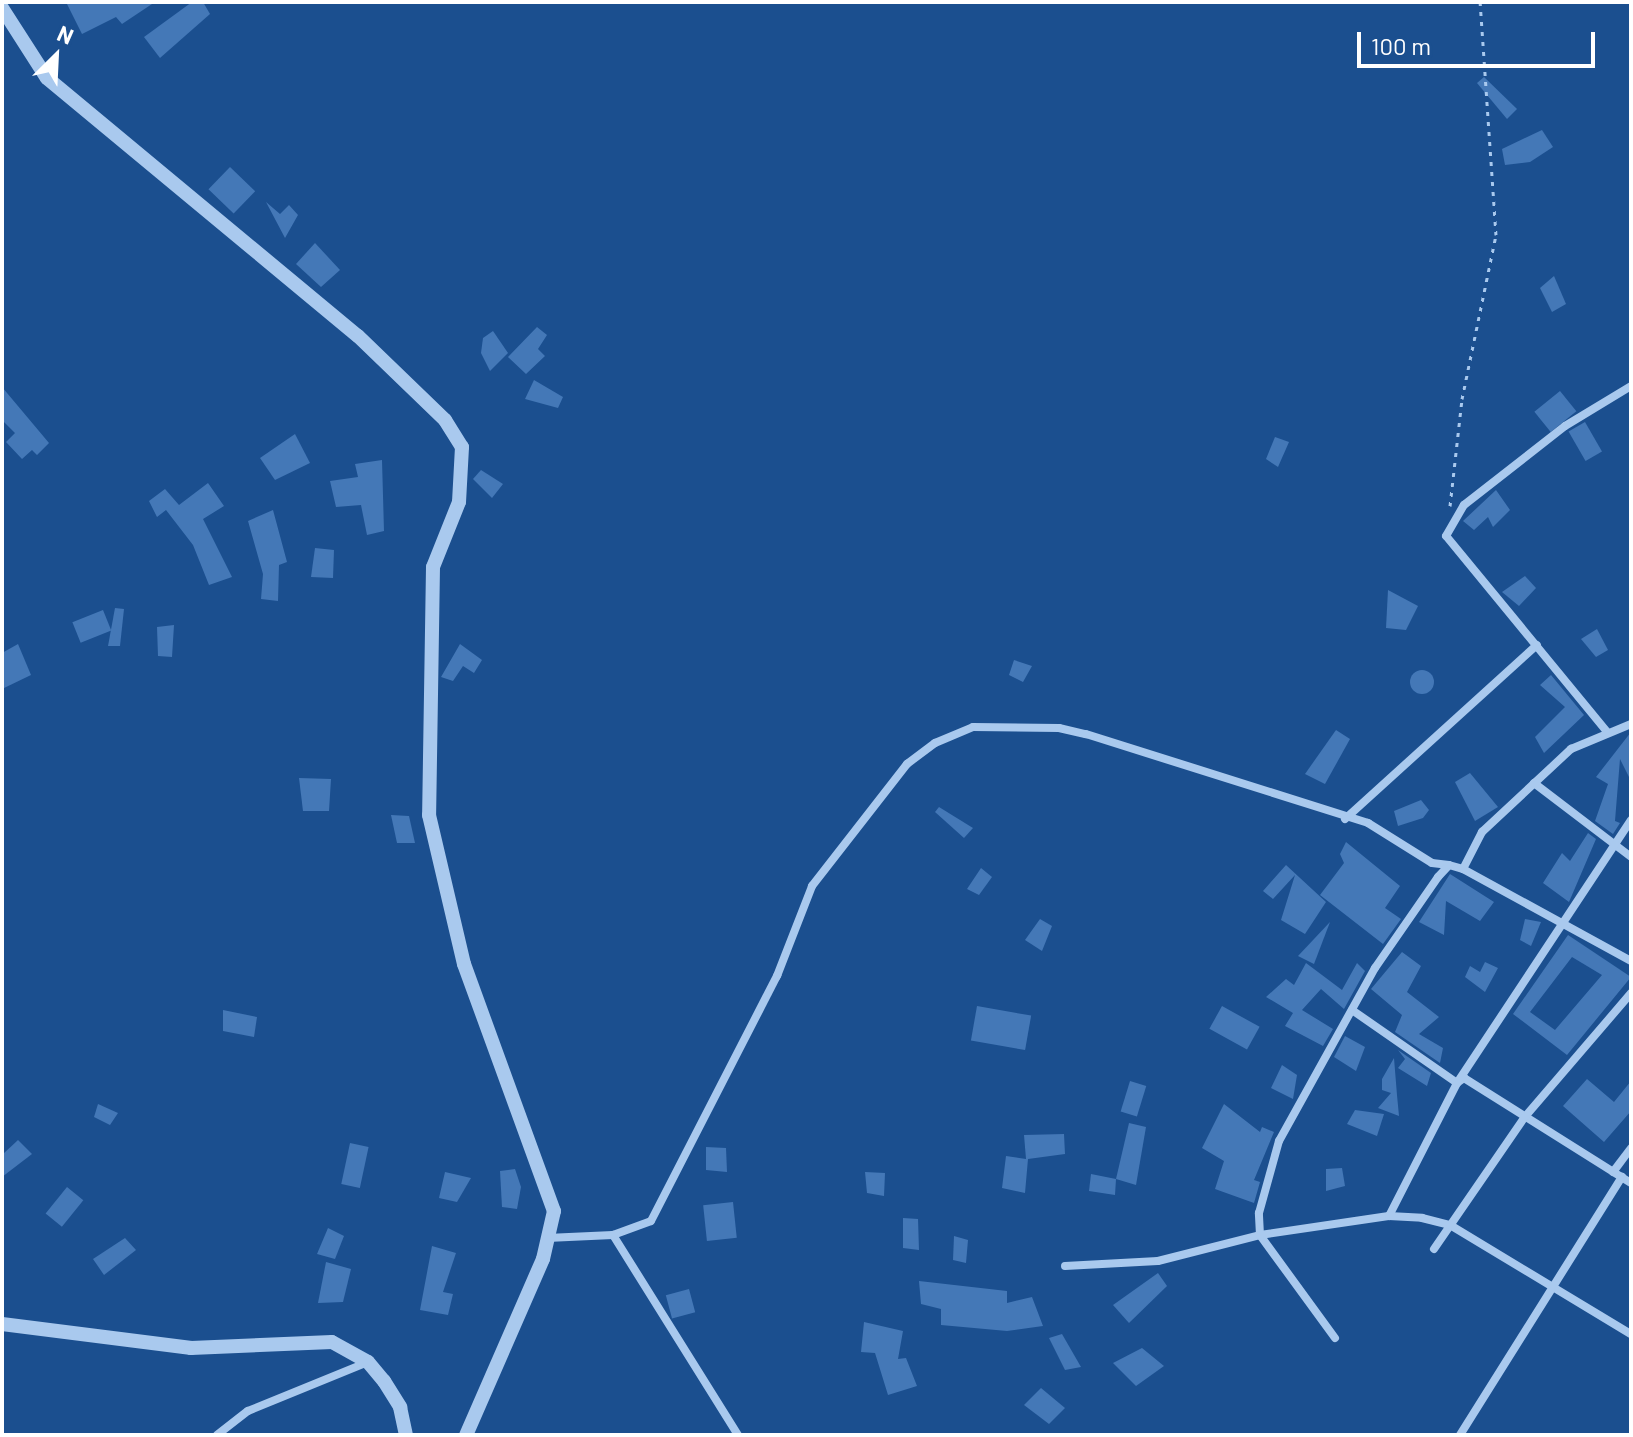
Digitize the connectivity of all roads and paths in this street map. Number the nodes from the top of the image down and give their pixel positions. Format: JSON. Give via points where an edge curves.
{"nodes":[{"id":1,"x":1480,"y":2,"type":"edge"},
{"id":2,"x":2,"y":8,"type":"edge"},
{"id":3,"x":1631,"y":386,"type":"edge"},
{"id":4,"x":1449,"y":522,"type":"junction"},
{"id":5,"x":1537,"y":645,"type":"junction"},
{"id":6,"x":1631,"y":724,"type":"edge"},
{"id":7,"x":1608,"y":733,"type":"junction"},
{"id":8,"x":1534,"y":783,"type":"junction"},
{"id":9,"x":1345,"y":819,"type":"junction"},
{"id":10,"x":1631,"y":820,"type":"edge"},
{"id":11,"x":1613,"y":848,"type":"junction"},
{"id":12,"x":1631,"y":857,"type":"edge"},
{"id":13,"x":1449,"y":865,"type":"junction"},
{"id":14,"x":1463,"y":869,"type":"junction"},
{"id":15,"x":1566,"y":923,"type":"junction"},
{"id":16,"x":1631,"y":961,"type":"edge"},
{"id":17,"x":1631,"y":993,"type":"edge"},
{"id":18,"x":1352,"y":1010,"type":"junction"},
{"id":19,"x":1457,"y":1083,"type":"junction"},
{"id":20,"x":1524,"y":1118,"type":"junction"},
{"id":21,"x":1631,"y":1148,"type":"edge"},
{"id":22,"x":1613,"y":1172,"type":"junction"},
{"id":23,"x":1622,"y":1177,"type":"junction"},
{"id":24,"x":1631,"y":1183,"type":"edge"},
{"id":25,"x":1389,"y":1216,"type":"junction"},
{"id":26,"x":1450,"y":1225,"type":"junction"},
{"id":27,"x":613,"y":1235,"type":"junction"},
{"id":28,"x":1260,"y":1235,"type":"junction"},
{"id":29,"x":546,"y":1238,"type":"junction"},
{"id":30,"x":1434,"y":1249,"type":"dead end"},
{"id":31,"x":1065,"y":1266,"type":"dead end"},
{"id":32,"x":1552,"y":1287,"type":"junction"},
{"id":33,"x":2,"y":1324,"type":"edge"},
{"id":34,"x":1631,"y":1334,"type":"edge"},
{"id":35,"x":1335,"y":1338,"type":"dead end"},
{"id":36,"x":368,"y":1362,"type":"junction"},
{"id":37,"x":217,"y":1435,"type":"edge"},
{"id":38,"x":406,"y":1435,"type":"edge"},
{"id":39,"x":466,"y":1435,"type":"edge"},
{"id":40,"x":738,"y":1435,"type":"edge"},
{"id":41,"x":1460,"y":1435,"type":"edge"}],
"edges":[{"from":1,"to":4,"type":"path","via":[[1496,235],[1462,399]]},
{"from":2,"to":29,"type":"street","via":[[47,78],[358,336],[445,420],[462,447],[459,502],[433,567],[429,815],[464,964],[554,1211]]},
{"from":3,"to":4,"type":"street","via":[[1565,426]]},
{"from":4,"to":5,"type":"street","via":[[1446,536]]},
{"from":5,"to":7,"type":"street"},
{"from":5,"to":9,"type":"street"},
{"from":6,"to":7,"type":"street"},
{"from":7,"to":8,"type":"street","via":[[1571,749]]},
{"from":8,"to":11,"type":"street"},
{"from":8,"to":14,"type":"street","via":[[1482,832]]},
{"from":9,"to":13,"type":"street","via":[[1368,823],[1432,863]]},
{"from":9,"to":27,"type":"street","via":[[1059,728],[973,727],[935,743],[907,764],[812,886],[777,976],[666,1200],[639,1230]]},
{"from":10,"to":11,"type":"street"},
{"from":11,"to":12,"type":"street"},
{"from":11,"to":15,"type":"street"},
{"from":13,"to":14,"type":"street"},
{"from":13,"to":18,"type":"street"},
{"from":14,"to":15,"type":"street"},
{"from":15,"to":16,"type":"street"},
{"from":15,"to":19,"type":"street"},
{"from":17,"to":20,"type":"street"},
{"from":18,"to":19,"type":"street"},
{"from":18,"to":28,"type":"street","via":[[1279,1141],[1259,1213]]},
{"from":19,"to":20,"type":"street","via":[[1464,1078]]},
{"from":19,"to":25,"type":"street"},
{"from":20,"to":22,"type":"street"},
{"from":20,"to":26,"type":"street"},
{"from":21,"to":22,"type":"street"},
{"from":22,"to":23,"type":"street"},
{"from":23,"to":24,"type":"street"},
{"from":23,"to":32,"type":"street"},
{"from":25,"to":26,"type":"street"},
{"from":25,"to":28,"type":"street"},
{"from":26,"to":30,"type":"street"},
{"from":26,"to":32,"type":"street"},
{"from":27,"to":29,"type":"street"},
{"from":27,"to":40,"type":"street"},
{"from":28,"to":31,"type":"street","via":[[1158,1261]]},
{"from":28,"to":35,"type":"street"},
{"from":29,"to":39,"type":"street","via":[[543,1259]]},
{"from":32,"to":34,"type":"street"},
{"from":32,"to":41,"type":"street"},
{"from":33,"to":36,"type":"street","via":[[191,1348],[332,1342]]},
{"from":36,"to":37,"type":"street","via":[[248,1411]]},
{"from":36,"to":38,"type":"street","via":[[400,1407]]}]}
